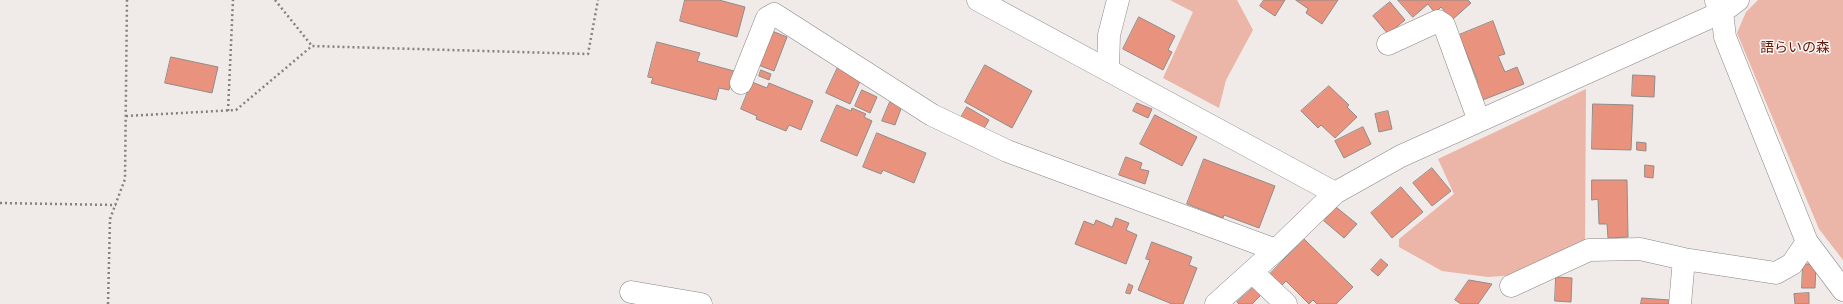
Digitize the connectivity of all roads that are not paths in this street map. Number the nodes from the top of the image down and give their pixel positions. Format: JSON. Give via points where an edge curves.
{"nodes":[{"id":1,"x":978,"y":0,"type":"edge"},
{"id":2,"x":1118,"y":0,"type":"edge"},
{"id":3,"x":1725,"y":4,"type":"edge"},
{"id":4,"x":1388,"y":44,"type":"dead end"},
{"id":5,"x":1108,"y":70,"type":"junction"},
{"id":6,"x":740,"y":83,"type":"dead end"},
{"id":7,"x":1479,"y":121,"type":"junction"},
{"id":8,"x":1336,"y":193,"type":"junction"},
{"id":9,"x":1807,"y":242,"type":"junction"},
{"id":10,"x":1276,"y":250,"type":"junction"},
{"id":11,"x":1684,"y":259,"type":"junction"},
{"id":12,"x":1252,"y":272,"type":"junction"},
{"id":13,"x":1512,"y":286,"type":"dead end"},
{"id":14,"x":1843,"y":290,"type":"edge"},
{"id":15,"x":631,"y":292,"type":"dead end"},
{"id":16,"x":701,"y":304,"type":"edge"},
{"id":17,"x":1216,"y":304,"type":"edge"},
{"id":18,"x":1286,"y":304,"type":"edge"},
{"id":19,"x":1680,"y":304,"type":"edge"}],
"edges":[{"from":1,"to":5,"type":"street"},
{"from":2,"to":5,"type":"street","via":[[1109,35]]},
{"from":3,"to":7,"type":"street"},
{"from":3,"to":9,"type":"street","via":[[1725,37]]},
{"from":4,"to":7,"type":"street","via":[[1438,21],[1444,26]]},
{"from":5,"to":8,"type":"street"},
{"from":6,"to":10,"type":"street","via":[[767,18],[774,14],[932,116],[1007,151]]},
{"from":7,"to":8,"type":"street","via":[[1402,156]]},
{"from":8,"to":10,"type":"street"},
{"from":9,"to":11,"type":"street","via":[[1792,264],[1776,273]]},
{"from":9,"to":14,"type":"street"},
{"from":10,"to":12,"type":"street"},
{"from":11,"to":13,"type":"street","via":[[1640,249],[1589,250]]},
{"from":11,"to":19,"type":"street"},
{"from":12,"to":17,"type":"street"},
{"from":12,"to":18,"type":"street"},
{"from":15,"to":16,"type":"street"}]}
